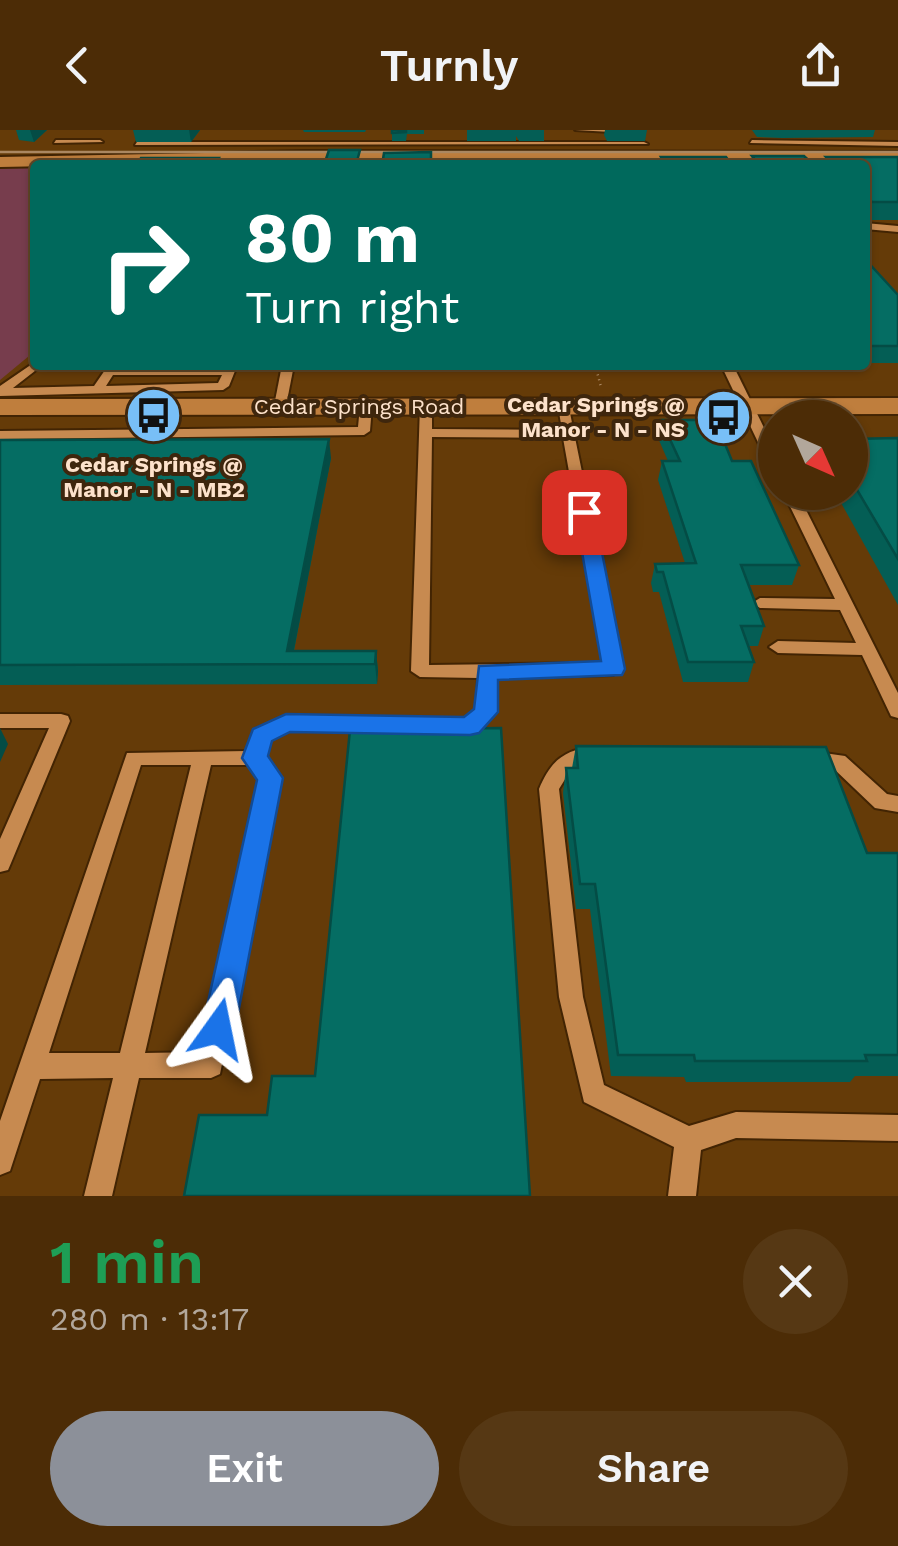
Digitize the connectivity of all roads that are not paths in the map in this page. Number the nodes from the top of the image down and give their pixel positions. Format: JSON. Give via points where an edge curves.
{"nodes":[{"id":1,"x":70,"y":130,"type":"edge"},
{"id":2,"x":216,"y":130,"type":"edge"},
{"id":3,"x":297,"y":130,"type":"edge"},
{"id":4,"x":377,"y":130,"type":"edge"},
{"id":5,"x":453,"y":130,"type":"edge"},
{"id":6,"x":630,"y":130,"type":"edge"},
{"id":7,"x":888,"y":130,"type":"edge"},
{"id":8,"x":898,"y":141,"type":"edge"},
{"id":9,"x":100,"y":142,"type":"dead end"},
{"id":10,"x":752,"y":142,"type":"dead end"},
{"id":11,"x":136,"y":144,"type":"dead end"},
{"id":12,"x":207,"y":144,"type":"junction"},
{"id":13,"x":292,"y":144,"type":"junction"},
{"id":14,"x":376,"y":144,"type":"junction"},
{"id":15,"x":583,"y":144,"type":"edge"},
{"id":16,"x":598,"y":144,"type":"junction"},
{"id":17,"x":644,"y":144,"type":"dead end"},
{"id":18,"x":621,"y":154,"type":"edge"},
{"id":19,"x":448,"y":155,"type":"edge"},
{"id":20,"x":478,"y":156,"type":"junction"},
{"id":21,"x":542,"y":157,"type":"junction"},
{"id":22,"x":310,"y":160,"type":"edge"},
{"id":23,"x":487,"y":160,"type":"edge"},
{"id":24,"x":535,"y":160,"type":"edge"},
{"id":25,"x":755,"y":160,"type":"edge"},
{"id":26,"x":898,"y":160,"type":"edge"},
{"id":27,"x":870,"y":161,"type":"edge"},
{"id":28,"x":0,"y":162,"type":"edge"},
{"id":29,"x":30,"y":162,"type":"edge"},
{"id":30,"x":870,"y":226,"type":"edge"},
{"id":31,"x":898,"y":229,"type":"edge"},
{"id":32,"x":30,"y":370,"type":"edge"},
{"id":33,"x":287,"y":370,"type":"edge"},
{"id":34,"x":729,"y":370,"type":"edge"},
{"id":35,"x":99,"y":386,"type":"junction"},
{"id":36,"x":0,"y":392,"type":"edge"},
{"id":37,"x":280,"y":406,"type":"junction"},
{"id":38,"x":366,"y":406,"type":"junction"},
{"id":39,"x":426,"y":406,"type":"junction"},
{"id":40,"x":564,"y":406,"type":"junction"},
{"id":41,"x":747,"y":406,"type":"junction"},
{"id":42,"x":898,"y":406,"type":"edge"},
{"id":43,"x":0,"y":407,"type":"edge"},
{"id":44,"x":758,"y":428,"type":"edge"},
{"id":45,"x":426,"y":434,"type":"junction"},
{"id":46,"x":570,"y":434,"type":"junction"},
{"id":47,"x":0,"y":435,"type":"edge"},
{"id":48,"x":799,"y":510,"type":"edge"},
{"id":49,"x":760,"y":604,"type":"edge"},
{"id":50,"x":846,"y":605,"type":"junction"},
{"id":51,"x":778,"y":647,"type":"dead end"},
{"id":52,"x":867,"y":649,"type":"junction"},
{"id":53,"x":487,"y":672,"type":"junction"},
{"id":54,"x":896,"y":702,"type":"edge"},
{"id":55,"x":0,"y":721,"type":"edge"},
{"id":56,"x":610,"y":754,"type":"edge"},
{"id":57,"x":780,"y":757,"type":"edge"},
{"id":58,"x":204,"y":758,"type":"junction"},
{"id":59,"x":254,"y":758,"type":"junction"},
{"id":60,"x":898,"y":804,"type":"edge"},
{"id":61,"x":0,"y":863,"type":"edge"},
{"id":62,"x":32,"y":1066,"type":"junction"},
{"id":63,"x":129,"y":1066,"type":"junction"},
{"id":64,"x":898,"y":1128,"type":"edge"},
{"id":65,"x":688,"y":1140,"type":"junction"},
{"id":66,"x":0,"y":1161,"type":"edge"},
{"id":67,"x":98,"y":1196,"type":"edge"},
{"id":68,"x":682,"y":1196,"type":"edge"}],
"edges":[{"from":1,"to":9,"type":"street","via":[[53,144]]},
{"from":2,"to":12,"type":"street"},
{"from":3,"to":13,"type":"street"},
{"from":4,"to":14,"type":"street"},
{"from":5,"to":19,"type":"street"},
{"from":6,"to":15,"type":"street"},
{"from":7,"to":8,"type":"street"},
{"from":8,"to":10,"type":"street"},
{"from":11,"to":12,"type":"street"},
{"from":12,"to":13,"type":"street"},
{"from":13,"to":14,"type":"street"},
{"from":14,"to":19,"type":"street"},
{"from":15,"to":16,"type":"street"},
{"from":15,"to":18,"type":"main road"},
{"from":15,"to":19,"type":"street"},
{"from":15,"to":21,"type":"main road"},
{"from":16,"to":18,"type":"street"},
{"from":16,"to":18,"type":"street"},
{"from":17,"to":18,"type":"street"},
{"from":18,"to":25,"type":"main road"},
{"from":19,"to":20,"type":"main road"},
{"from":19,"to":22,"type":"main road"},
{"from":20,"to":21,"type":"main road"},
{"from":20,"to":23,"type":"street"},
{"from":21,"to":24,"type":"street"},
{"from":26,"to":27,"type":"main road"},
{"from":28,"to":29,"type":"main road"},
{"from":30,"to":31,"type":"street"},
{"from":32,"to":36,"type":"street"},
{"from":33,"to":37,"type":"street"},
{"from":34,"to":41,"type":"street"},
{"from":35,"to":35,"type":"street","via":[[109,372],[229,371],[223,386]]},
{"from":35,"to":36,"type":"street"},
{"from":37,"to":38,"type":"main road","name":"Cedar Springs Road"},
{"from":37,"to":43,"type":"main road","name":"Cedar Springs Road"},
{"from":38,"to":39,"type":"main road","name":"Cedar Springs Road"},
{"from":38,"to":47,"type":"street","via":[[364,430]]},
{"from":39,"to":40,"type":"main road","name":"Cedar Springs Road"},
{"from":39,"to":45,"type":"street"},
{"from":40,"to":41,"type":"main road","name":"Cedar Springs Road"},
{"from":40,"to":46,"type":"street"},
{"from":41,"to":42,"type":"main road","name":"Cedar Springs Road"},
{"from":41,"to":44,"type":"street"},
{"from":45,"to":46,"type":"street"},
{"from":45,"to":53,"type":"street","via":[[420,671]]},
{"from":46,"to":53,"type":"street","via":[[614,669]]},
{"from":48,"to":50,"type":"street"},
{"from":49,"to":50,"type":"street"},
{"from":50,"to":52,"type":"street"},
{"from":51,"to":52,"type":"street"},
{"from":52,"to":54,"type":"street"},
{"from":53,"to":59,"type":"street","via":[[486,712],[470,726],[286,723],[261,735]]},
{"from":55,"to":61,"type":"street","via":[[61,722]]},
{"from":56,"to":65,"type":"street","via":[[573,755],[557,768],[549,789],[571,998],[593,1093]]},
{"from":57,"to":60,"type":"street","via":[[838,760],[882,802]]},
{"from":58,"to":59,"type":"street"},
{"from":58,"to":62,"type":"street","via":[[134,758]]},
{"from":58,"to":63,"type":"street"},
{"from":59,"to":63,"type":"street","via":[[270,778],[211,1064]]},
{"from":62,"to":63,"type":"street"},
{"from":62,"to":66,"type":"street"},
{"from":63,"to":67,"type":"street"},
{"from":64,"to":65,"type":"street","via":[[736,1126]]},
{"from":65,"to":68,"type":"street"}]}
